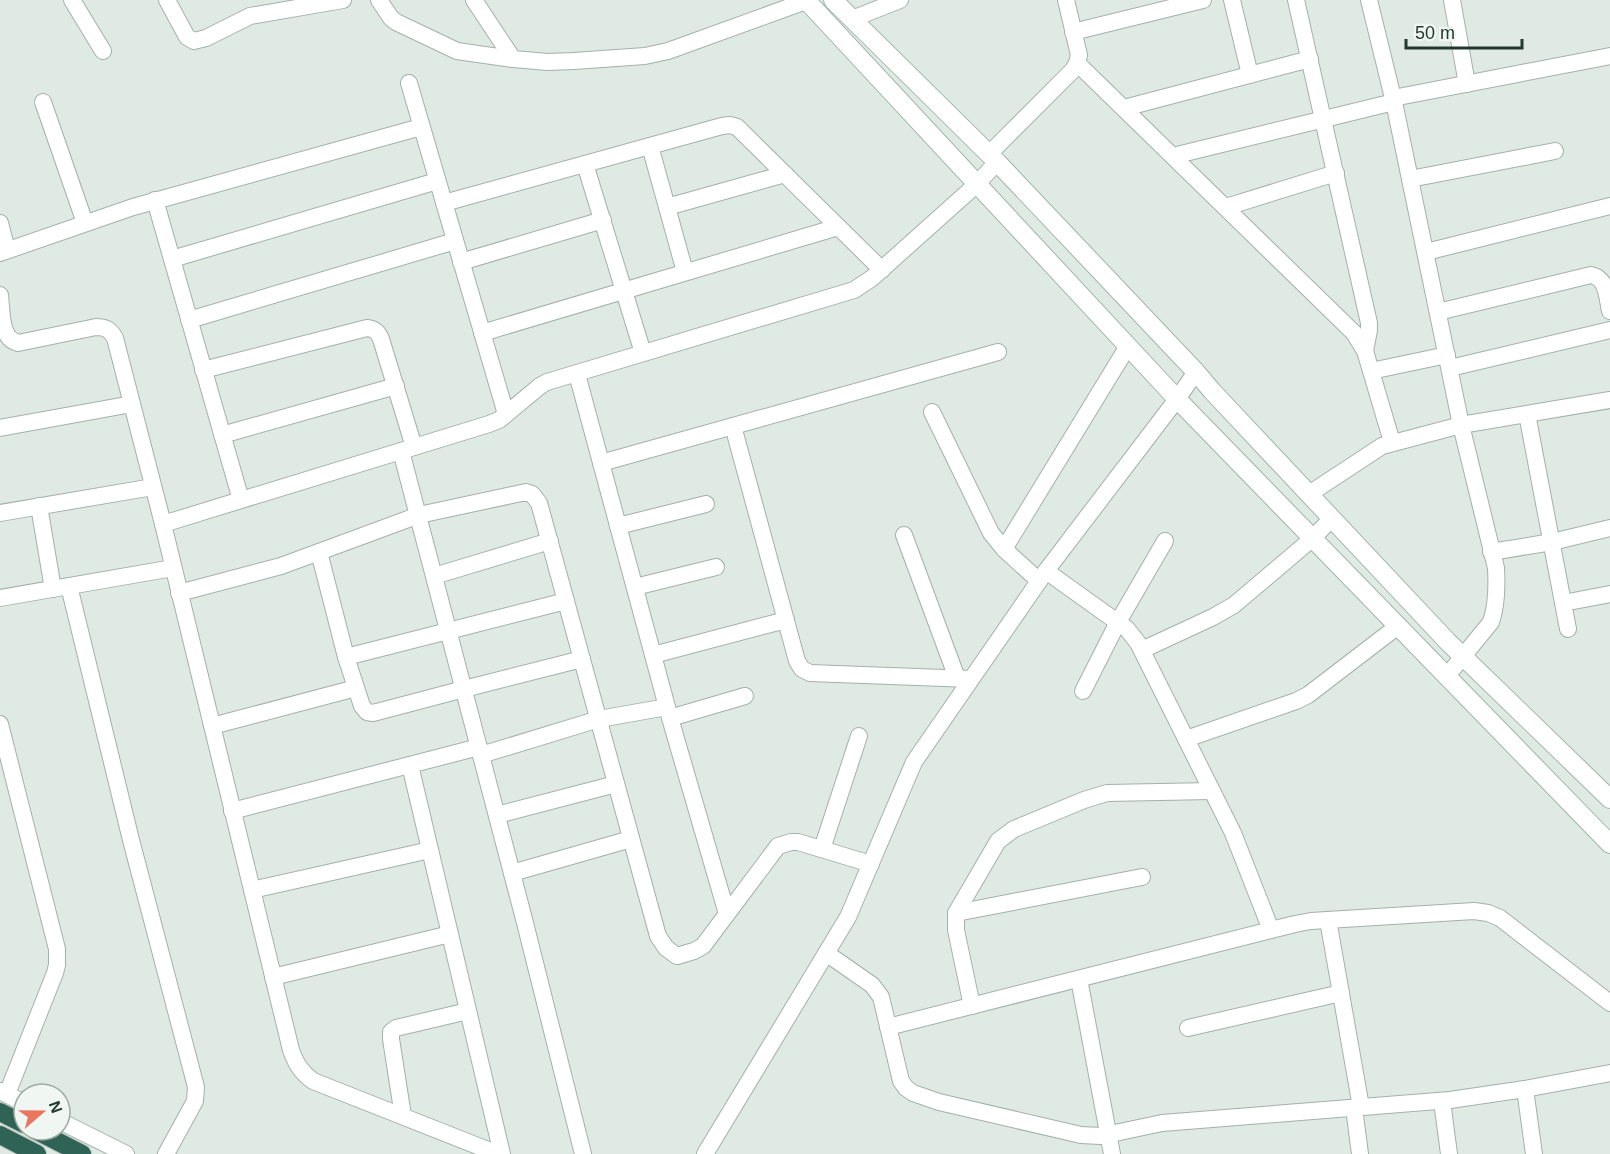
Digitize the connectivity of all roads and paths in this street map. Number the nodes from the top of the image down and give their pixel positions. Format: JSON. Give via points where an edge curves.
{"nodes":[{"id":1,"x":72,"y":0,"type":"edge"},
{"id":2,"x":167,"y":0,"type":"edge"},
{"id":3,"x":343,"y":0,"type":"edge"},
{"id":4,"x":379,"y":0,"type":"edge"},
{"id":5,"x":474,"y":0,"type":"edge"},
{"id":6,"x":806,"y":0,"type":"edge"},
{"id":7,"x":833,"y":0,"type":"edge"},
{"id":8,"x":900,"y":0,"type":"edge"},
{"id":9,"x":1066,"y":0,"type":"edge"},
{"id":10,"x":1203,"y":0,"type":"edge"},
{"id":11,"x":1232,"y":0,"type":"edge"},
{"id":12,"x":1296,"y":0,"type":"edge"},
{"id":13,"x":1369,"y":0,"type":"edge"},
{"id":14,"x":1452,"y":0,"type":"edge"},
{"id":15,"x":852,"y":19,"type":"junction"},
{"id":16,"x":1073,"y":32,"type":"junction"},
{"id":17,"x":103,"y":51,"type":"dead end"},
{"id":18,"x":1610,"y":56,"type":"edge"},
{"id":19,"x":513,"y":59,"type":"junction"},
{"id":20,"x":1310,"y":59,"type":"junction"},
{"id":21,"x":1077,"y":63,"type":"junction"},
{"id":22,"x":1250,"y":75,"type":"junction"},
{"id":23,"x":409,"y":82,"type":"dead end"},
{"id":24,"x":1467,"y":84,"type":"junction"},
{"id":25,"x":1394,"y":100,"type":"junction"},
{"id":26,"x":43,"y":102,"type":"dead end"},
{"id":27,"x":1124,"y":108,"type":"junction"},
{"id":28,"x":1324,"y":119,"type":"junction"},
{"id":29,"x":421,"y":127,"type":"junction"},
{"id":30,"x":650,"y":147,"type":"junction"},
{"id":31,"x":1555,"y":151,"type":"dead end"},
{"id":32,"x":1173,"y":156,"type":"junction"},
{"id":33,"x":993,"y":158,"type":"junction"},
{"id":34,"x":585,"y":164,"type":"junction"},
{"id":35,"x":1336,"y":173,"type":"junction"},
{"id":36,"x":785,"y":174,"type":"junction"},
{"id":37,"x":1410,"y":179,"type":"junction"},
{"id":38,"x":437,"y":181,"type":"junction"},
{"id":39,"x":977,"y":184,"type":"junction"},
{"id":40,"x":155,"y":200,"type":"junction"},
{"id":41,"x":444,"y":203,"type":"junction"},
{"id":42,"x":1610,"y":206,"type":"edge"},
{"id":43,"x":667,"y":207,"type":"junction"},
{"id":44,"x":1226,"y":207,"type":"junction"},
{"id":45,"x":603,"y":220,"type":"junction"},
{"id":46,"x":0,"y":223,"type":"edge"},
{"id":47,"x":85,"y":224,"type":"junction"},
{"id":48,"x":838,"y":227,"type":"junction"},
{"id":49,"x":455,"y":241,"type":"junction"},
{"id":50,"x":4,"y":251,"type":"edge"},
{"id":51,"x":1426,"y":252,"type":"junction"},
{"id":52,"x":172,"y":259,"type":"junction"},
{"id":53,"x":461,"y":262,"type":"junction"},
{"id":54,"x":882,"y":270,"type":"junction"},
{"id":55,"x":685,"y":272,"type":"junction"},
{"id":56,"x":624,"y":290,"type":"junction"},
{"id":57,"x":0,"y":295,"type":"edge"},
{"id":58,"x":1610,"y":311,"type":"edge"},
{"id":59,"x":1438,"y":312,"type":"junction"},
{"id":60,"x":189,"y":320,"type":"junction"},
{"id":61,"x":1610,"y":330,"type":"edge"},
{"id":62,"x":482,"y":333,"type":"junction"},
{"id":63,"x":1128,"y":346,"type":"junction"},
{"id":64,"x":1365,"y":351,"type":"junction"},
{"id":65,"x":998,"y":352,"type":"dead end"},
{"id":66,"x":643,"y":353,"type":"junction"},
{"id":67,"x":1448,"y":361,"type":"junction"},
{"id":68,"x":204,"y":370,"type":"junction"},
{"id":69,"x":1371,"y":371,"type":"junction"},
{"id":70,"x":1196,"y":372,"type":"junction"},
{"id":71,"x":577,"y":374,"type":"junction"},
{"id":72,"x":396,"y":386,"type":"junction"},
{"id":73,"x":1177,"y":399,"type":"junction"},
{"id":74,"x":1610,"y":400,"type":"edge"},
{"id":75,"x":132,"y":404,"type":"junction"},
{"id":76,"x":933,"y":412,"type":"dead end"},
{"id":77,"x":506,"y":414,"type":"junction"},
{"id":78,"x":1527,"y":414,"type":"junction"},
{"id":79,"x":1461,"y":424,"type":"junction"},
{"id":80,"x":733,"y":426,"type":"junction"},
{"id":81,"x":0,"y":428,"type":"edge"},
{"id":82,"x":222,"y":435,"type":"junction"},
{"id":83,"x":1392,"y":442,"type":"junction"},
{"id":84,"x":408,"y":449,"type":"junction"},
{"id":85,"x":601,"y":463,"type":"junction"},
{"id":86,"x":153,"y":487,"type":"junction"},
{"id":87,"x":1309,"y":494,"type":"junction"},
{"id":88,"x":241,"y":500,"type":"junction"},
{"id":89,"x":706,"y":504,"type":"dead end"},
{"id":90,"x":39,"y":506,"type":"junction"},
{"id":91,"x":0,"y":513,"type":"edge"},
{"id":92,"x":418,"y":515,"type":"junction"},
{"id":93,"x":1332,"y":518,"type":"junction"},
{"id":94,"x":163,"y":524,"type":"junction"},
{"id":95,"x":618,"y":526,"type":"junction"},
{"id":96,"x":1610,"y":528,"type":"edge"},
{"id":97,"x":904,"y":535,"type":"dead end"},
{"id":98,"x":1313,"y":538,"type":"junction"},
{"id":99,"x":550,"y":541,"type":"junction"},
{"id":100,"x":1165,"y":541,"type":"dead end"},
{"id":101,"x":1552,"y":542,"type":"junction"},
{"id":102,"x":1004,"y":549,"type":"junction"},
{"id":103,"x":318,"y":552,"type":"junction"},
{"id":104,"x":1491,"y":552,"type":"junction"},
{"id":105,"x":716,"y":567,"type":"dead end"},
{"id":106,"x":173,"y":568,"type":"junction"},
{"id":107,"x":434,"y":576,"type":"junction"},
{"id":108,"x":1043,"y":576,"type":"junction"},
{"id":109,"x":61,"y":587,"type":"junction"},
{"id":110,"x":635,"y":587,"type":"junction"},
{"id":111,"x":179,"y":593,"type":"junction"},
{"id":112,"x":1610,"y":594,"type":"edge"},
{"id":113,"x":0,"y":598,"type":"edge"},
{"id":114,"x":566,"y":601,"type":"junction"},
{"id":115,"x":1563,"y":603,"type":"junction"},
{"id":116,"x":786,"y":620,"type":"junction"},
{"id":117,"x":1118,"y":622,"type":"junction"},
{"id":118,"x":1398,"y":626,"type":"junction"},
{"id":119,"x":1568,"y":629,"type":"dead end"},
{"id":120,"x":448,"y":630,"type":"junction"},
{"id":121,"x":1142,"y":650,"type":"junction"},
{"id":122,"x":653,"y":655,"type":"junction"},
{"id":123,"x":1462,"y":656,"type":"junction"},
{"id":124,"x":346,"y":657,"type":"junction"},
{"id":125,"x":582,"y":659,"type":"junction"},
{"id":126,"x":1447,"y":676,"type":"junction"},
{"id":127,"x":964,"y":679,"type":"junction"},
{"id":128,"x":356,"y":688,"type":"junction"},
{"id":129,"x":464,"y":689,"type":"junction"},
{"id":130,"x":1083,"y":691,"type":"dead end"},
{"id":131,"x":745,"y":696,"type":"dead end"},
{"id":132,"x":669,"y":712,"type":"junction"},
{"id":133,"x":598,"y":719,"type":"junction"},
{"id":134,"x":0,"y":724,"type":"edge"},
{"id":135,"x":212,"y":726,"type":"junction"},
{"id":136,"x":859,"y":736,"type":"dead end"},
{"id":137,"x":1186,"y":739,"type":"junction"},
{"id":138,"x":480,"y":751,"type":"junction"},
{"id":139,"x":410,"y":765,"type":"junction"},
{"id":140,"x":616,"y":784,"type":"junction"},
{"id":141,"x":1212,"y":791,"type":"junction"},
{"id":142,"x":1610,"y":799,"type":"edge"},
{"id":143,"x":232,"y":811,"type":"junction"},
{"id":144,"x":497,"y":815,"type":"junction"},
{"id":145,"x":631,"y":839,"type":"junction"},
{"id":146,"x":1610,"y":844,"type":"edge"},
{"id":147,"x":822,"y":849,"type":"junction"},
{"id":148,"x":430,"y":850,"type":"junction"},
{"id":149,"x":871,"y":864,"type":"junction"},
{"id":150,"x":512,"y":873,"type":"junction"},
{"id":151,"x":1142,"y":877,"type":"dead end"},
{"id":152,"x":252,"y":890,"type":"junction"},
{"id":153,"x":956,"y":913,"type":"junction"},
{"id":154,"x":728,"y":914,"type":"junction"},
{"id":155,"x":1328,"y":920,"type":"junction"},
{"id":156,"x":1271,"y":930,"type":"junction"},
{"id":157,"x":450,"y":934,"type":"junction"},
{"id":158,"x":826,"y":953,"type":"junction"},
{"id":159,"x":273,"y":977,"type":"junction"},
{"id":160,"x":1079,"y":979,"type":"junction"},
{"id":161,"x":1341,"y":993,"type":"junction"},
{"id":162,"x":1610,"y":1004,"type":"edge"},
{"id":163,"x":972,"y":1006,"type":"junction"},
{"id":164,"x":468,"y":1011,"type":"junction"},
{"id":165,"x":888,"y":1028,"type":"junction"},
{"id":166,"x":1188,"y":1028,"type":"dead end"},
{"id":167,"x":1610,"y":1072,"type":"edge"},
{"id":168,"x":1525,"y":1089,"type":"junction"},
{"id":169,"x":3,"y":1092,"type":"edge"},
{"id":170,"x":1442,"y":1101,"type":"junction"},
{"id":171,"x":1357,"y":1107,"type":"junction"},
{"id":172,"x":403,"y":1116,"type":"junction"},
{"id":173,"x":72,"y":1127,"type":"edge"},
{"id":174,"x":1108,"y":1134,"type":"junction"},
{"id":175,"x":0,"y":1135,"type":"edge"},
{"id":176,"x":58,"y":1142,"type":"edge"},
{"id":177,"x":37,"y":1154,"type":"edge"},
{"id":178,"x":82,"y":1154,"type":"edge"},
{"id":179,"x":126,"y":1154,"type":"edge"},
{"id":180,"x":165,"y":1154,"type":"edge"},
{"id":181,"x":500,"y":1154,"type":"edge"},
{"id":182,"x":583,"y":1154,"type":"edge"},
{"id":183,"x":705,"y":1154,"type":"edge"},
{"id":184,"x":1112,"y":1154,"type":"edge"},
{"id":185,"x":1360,"y":1154,"type":"edge"},
{"id":186,"x":1449,"y":1154,"type":"edge"},
{"id":187,"x":1534,"y":1154,"type":"edge"}],
"edges":[{"from":1,"to":17,"type":"street"},
{"from":2,"to":3,"type":"street","via":[[187,36],[194,40],[250,16]]},
{"from":4,"to":19,"type":"street","via":[[396,22],[457,51]]},
{"from":5,"to":19,"type":"street"},
{"from":6,"to":19,"type":"street","via":[[645,56],[548,62]]},
{"from":6,"to":39,"type":"street"},
{"from":7,"to":15,"type":"street"},
{"from":8,"to":15,"type":"street"},
{"from":9,"to":16,"type":"street"},
{"from":10,"to":16,"type":"street"},
{"from":11,"to":22,"type":"street"},
{"from":12,"to":20,"type":"street"},
{"from":13,"to":25,"type":"street"},
{"from":14,"to":24,"type":"street"},
{"from":15,"to":33,"type":"street"},
{"from":16,"to":21,"type":"street","via":[[1079,55]]},
{"from":18,"to":24,"type":"street"},
{"from":20,"to":22,"type":"street"},
{"from":20,"to":28,"type":"street"},
{"from":21,"to":27,"type":"street"},
{"from":21,"to":33,"type":"street"},
{"from":22,"to":27,"type":"street"},
{"from":23,"to":29,"type":"street"},
{"from":24,"to":25,"type":"street"},
{"from":25,"to":28,"type":"street"},
{"from":25,"to":37,"type":"street"},
{"from":26,"to":47,"type":"street"},
{"from":27,"to":32,"type":"street"},
{"from":28,"to":32,"type":"street"},
{"from":28,"to":35,"type":"street"},
{"from":29,"to":38,"type":"street"},
{"from":29,"to":40,"type":"street"},
{"from":30,"to":34,"type":"street"},
{"from":30,"to":36,"type":"street","via":[[722,126],[737,127]]},
{"from":30,"to":43,"type":"street"},
{"from":31,"to":37,"type":"street"},
{"from":32,"to":44,"type":"street"},
{"from":33,"to":39,"type":"street"},
{"from":33,"to":70,"type":"street"},
{"from":34,"to":41,"type":"street"},
{"from":34,"to":45,"type":"street"},
{"from":35,"to":44,"type":"street"},
{"from":35,"to":64,"type":"street","via":[[1369,323]]},
{"from":36,"to":43,"type":"street"},
{"from":36,"to":48,"type":"street"},
{"from":37,"to":51,"type":"street"},
{"from":38,"to":41,"type":"street"},
{"from":38,"to":52,"type":"street"},
{"from":39,"to":54,"type":"street"},
{"from":39,"to":63,"type":"street"},
{"from":40,"to":47,"type":"street"},
{"from":40,"to":52,"type":"street"},
{"from":41,"to":49,"type":"street"},
{"from":42,"to":51,"type":"street"},
{"from":43,"to":55,"type":"street"},
{"from":44,"to":64,"type":"street","via":[[1354,333]]},
{"from":45,"to":53,"type":"street"},
{"from":45,"to":56,"type":"street"},
{"from":46,"to":50,"type":"street"},
{"from":47,"to":50,"type":"street"},
{"from":48,"to":54,"type":"street"},
{"from":48,"to":55,"type":"street"},
{"from":49,"to":53,"type":"street"},
{"from":49,"to":60,"type":"street"},
{"from":51,"to":59,"type":"street"},
{"from":52,"to":60,"type":"street"},
{"from":53,"to":62,"type":"street"},
{"from":54,"to":66,"type":"street","via":[[854,290]]},
{"from":55,"to":56,"type":"street"},
{"from":56,"to":62,"type":"street"},
{"from":56,"to":66,"type":"street"},
{"from":57,"to":75,"type":"street","via":[[4,331],[12,342],[96,327],[110,330]]},
{"from":58,"to":59,"type":"street","via":[[1603,282],[1591,275]]},
{"from":59,"to":67,"type":"street"},
{"from":60,"to":68,"type":"street"},
{"from":61,"to":67,"type":"street"},
{"from":62,"to":77,"type":"street"},
{"from":63,"to":73,"type":"street"},
{"from":63,"to":102,"type":"street"},
{"from":64,"to":69,"type":"street"},
{"from":65,"to":80,"type":"street"},
{"from":66,"to":71,"type":"street"},
{"from":67,"to":69,"type":"street"},
{"from":67,"to":79,"type":"street"},
{"from":68,"to":72,"type":"street","via":[[367,328],[379,333]]},
{"from":68,"to":82,"type":"street"},
{"from":69,"to":83,"type":"street"},
{"from":70,"to":73,"type":"street"},
{"from":70,"to":87,"type":"street"},
{"from":71,"to":77,"type":"street","via":[[547,382]]},
{"from":71,"to":85,"type":"street"},
{"from":72,"to":82,"type":"street"},
{"from":72,"to":84,"type":"street"},
{"from":73,"to":98,"type":"street"},
{"from":73,"to":108,"type":"street"},
{"from":74,"to":78,"type":"street"},
{"from":75,"to":81,"type":"street"},
{"from":75,"to":86,"type":"street"},
{"from":76,"to":102,"type":"street","via":[[991,533]]},
{"from":77,"to":84,"type":"street","via":[[489,424]]},
{"from":78,"to":79,"type":"street"},
{"from":78,"to":101,"type":"street"},
{"from":79,"to":83,"type":"street"},
{"from":79,"to":104,"type":"street"},
{"from":80,"to":85,"type":"street"},
{"from":80,"to":116,"type":"street"},
{"from":82,"to":88,"type":"street"},
{"from":83,"to":87,"type":"street"},
{"from":84,"to":88,"type":"street"},
{"from":84,"to":92,"type":"street"},
{"from":85,"to":95,"type":"street"},
{"from":86,"to":90,"type":"street"},
{"from":86,"to":94,"type":"street"},
{"from":87,"to":93,"type":"street"},
{"from":88,"to":94,"type":"street"},
{"from":89,"to":95,"type":"street"},
{"from":90,"to":91,"type":"street"},
{"from":90,"to":109,"type":"street"},
{"from":92,"to":99,"type":"street","via":[[526,492],[539,503]]},
{"from":92,"to":103,"type":"street"},
{"from":92,"to":107,"type":"street"},
{"from":93,"to":98,"type":"street"},
{"from":93,"to":123,"type":"street"},
{"from":94,"to":106,"type":"street"},
{"from":95,"to":110,"type":"street"},
{"from":96,"to":101,"type":"street"},
{"from":97,"to":127,"type":"street"},
{"from":98,"to":118,"type":"street"},
{"from":98,"to":121,"type":"street","via":[[1234,605]]},
{"from":99,"to":107,"type":"street"},
{"from":99,"to":114,"type":"street"},
{"from":100,"to":117,"type":"street"},
{"from":101,"to":104,"type":"street"},
{"from":101,"to":115,"type":"street"},
{"from":102,"to":108,"type":"street"},
{"from":103,"to":111,"type":"street"},
{"from":103,"to":124,"type":"street"},
{"from":104,"to":123,"type":"street","via":[[1497,582],[1491,622]]},
{"from":105,"to":110,"type":"street"},
{"from":106,"to":109,"type":"street"},
{"from":106,"to":111,"type":"street"},
{"from":107,"to":120,"type":"street"},
{"from":108,"to":117,"type":"street"},
{"from":108,"to":127,"type":"street"},
{"from":109,"to":113,"type":"street"},
{"from":109,"to":180,"type":"street","via":[[196,1088],[195,1101]]},
{"from":110,"to":122,"type":"street"},
{"from":111,"to":135,"type":"street"},
{"from":112,"to":115,"type":"street"},
{"from":114,"to":120,"type":"street"},
{"from":114,"to":125,"type":"street"},
{"from":115,"to":119,"type":"street"},
{"from":116,"to":122,"type":"street"},
{"from":116,"to":127,"type":"street","via":[[797,661],[810,673]]},
{"from":117,"to":121,"type":"street"},
{"from":117,"to":130,"type":"street"},
{"from":118,"to":126,"type":"street"},
{"from":118,"to":137,"type":"street","via":[[1308,695]]},
{"from":120,"to":124,"type":"street"},
{"from":120,"to":129,"type":"street"},
{"from":121,"to":137,"type":"street"},
{"from":122,"to":132,"type":"street"},
{"from":123,"to":126,"type":"street"},
{"from":123,"to":142,"type":"street"},
{"from":124,"to":128,"type":"street"},
{"from":125,"to":129,"type":"street"},
{"from":125,"to":133,"type":"street"},
{"from":126,"to":146,"type":"street"},
{"from":127,"to":149,"type":"street","via":[[914,762]]},
{"from":128,"to":129,"type":"street","via":[[362,706],[374,714]]},
{"from":128,"to":135,"type":"street"},
{"from":129,"to":138,"type":"street"},
{"from":131,"to":132,"type":"street"},
{"from":132,"to":133,"type":"street"},
{"from":132,"to":154,"type":"street"},
{"from":133,"to":138,"type":"street"},
{"from":133,"to":140,"type":"street"},
{"from":134,"to":169,"type":"street","via":[[57,958],[55,973]]},
{"from":135,"to":143,"type":"street"},
{"from":136,"to":147,"type":"street"},
{"from":137,"to":141,"type":"street"},
{"from":138,"to":139,"type":"street"},
{"from":138,"to":144,"type":"street"},
{"from":139,"to":143,"type":"street"},
{"from":139,"to":148,"type":"street"},
{"from":140,"to":144,"type":"street"},
{"from":140,"to":145,"type":"street"},
{"from":141,"to":153,"type":"street","via":[[1107,794],[1014,829],[998,841]]},
{"from":141,"to":156,"type":"street"},
{"from":143,"to":152,"type":"street"},
{"from":144,"to":150,"type":"street"},
{"from":145,"to":150,"type":"street"},
{"from":145,"to":154,"type":"street","via":[[658,936],[666,948],[677,956],[694,951],[703,946]]},
{"from":147,"to":149,"type":"street"},
{"from":147,"to":154,"type":"street","via":[[798,842],[778,846]]},
{"from":148,"to":152,"type":"street"},
{"from":148,"to":157,"type":"street"},
{"from":149,"to":158,"type":"street","via":[[848,917]]},
{"from":150,"to":182,"type":"street"},
{"from":151,"to":153,"type":"street"},
{"from":152,"to":159,"type":"street"},
{"from":153,"to":163,"type":"street"},
{"from":155,"to":156,"type":"street"},
{"from":155,"to":161,"type":"street"},
{"from":155,"to":162,"type":"street","via":[[1488,913],[1500,918]]},
{"from":156,"to":160,"type":"street"},
{"from":157,"to":159,"type":"street"},
{"from":157,"to":164,"type":"street"},
{"from":158,"to":165,"type":"street","via":[[877,990]]},
{"from":158,"to":183,"type":"street"},
{"from":159,"to":172,"type":"street","via":[[291,1050],[302,1072],[313,1081]]},
{"from":160,"to":163,"type":"street"},
{"from":160,"to":174,"type":"street"},
{"from":161,"to":166,"type":"street"},
{"from":161,"to":171,"type":"street"},
{"from":163,"to":165,"type":"street"},
{"from":164,"to":172,"type":"street","via":[[391,1032]]},
{"from":164,"to":181,"type":"street"},
{"from":165,"to":174,"type":"street","via":[[901,1081],[913,1094],[1081,1135]]},
{"from":167,"to":168,"type":"street"},
{"from":168,"to":170,"type":"street"},
{"from":168,"to":187,"type":"street"},
{"from":170,"to":171,"type":"street"},
{"from":170,"to":186,"type":"street"},
{"from":171,"to":174,"type":"street","via":[[1162,1123]]},
{"from":171,"to":185,"type":"street"},
{"from":172,"to":181,"type":"street"},
{"from":173,"to":179,"type":"street"},
{"from":174,"to":184,"type":"street"},
{"from":175,"to":177,"type":"highway"},
{"from":176,"to":178,"type":"highway"}]}
